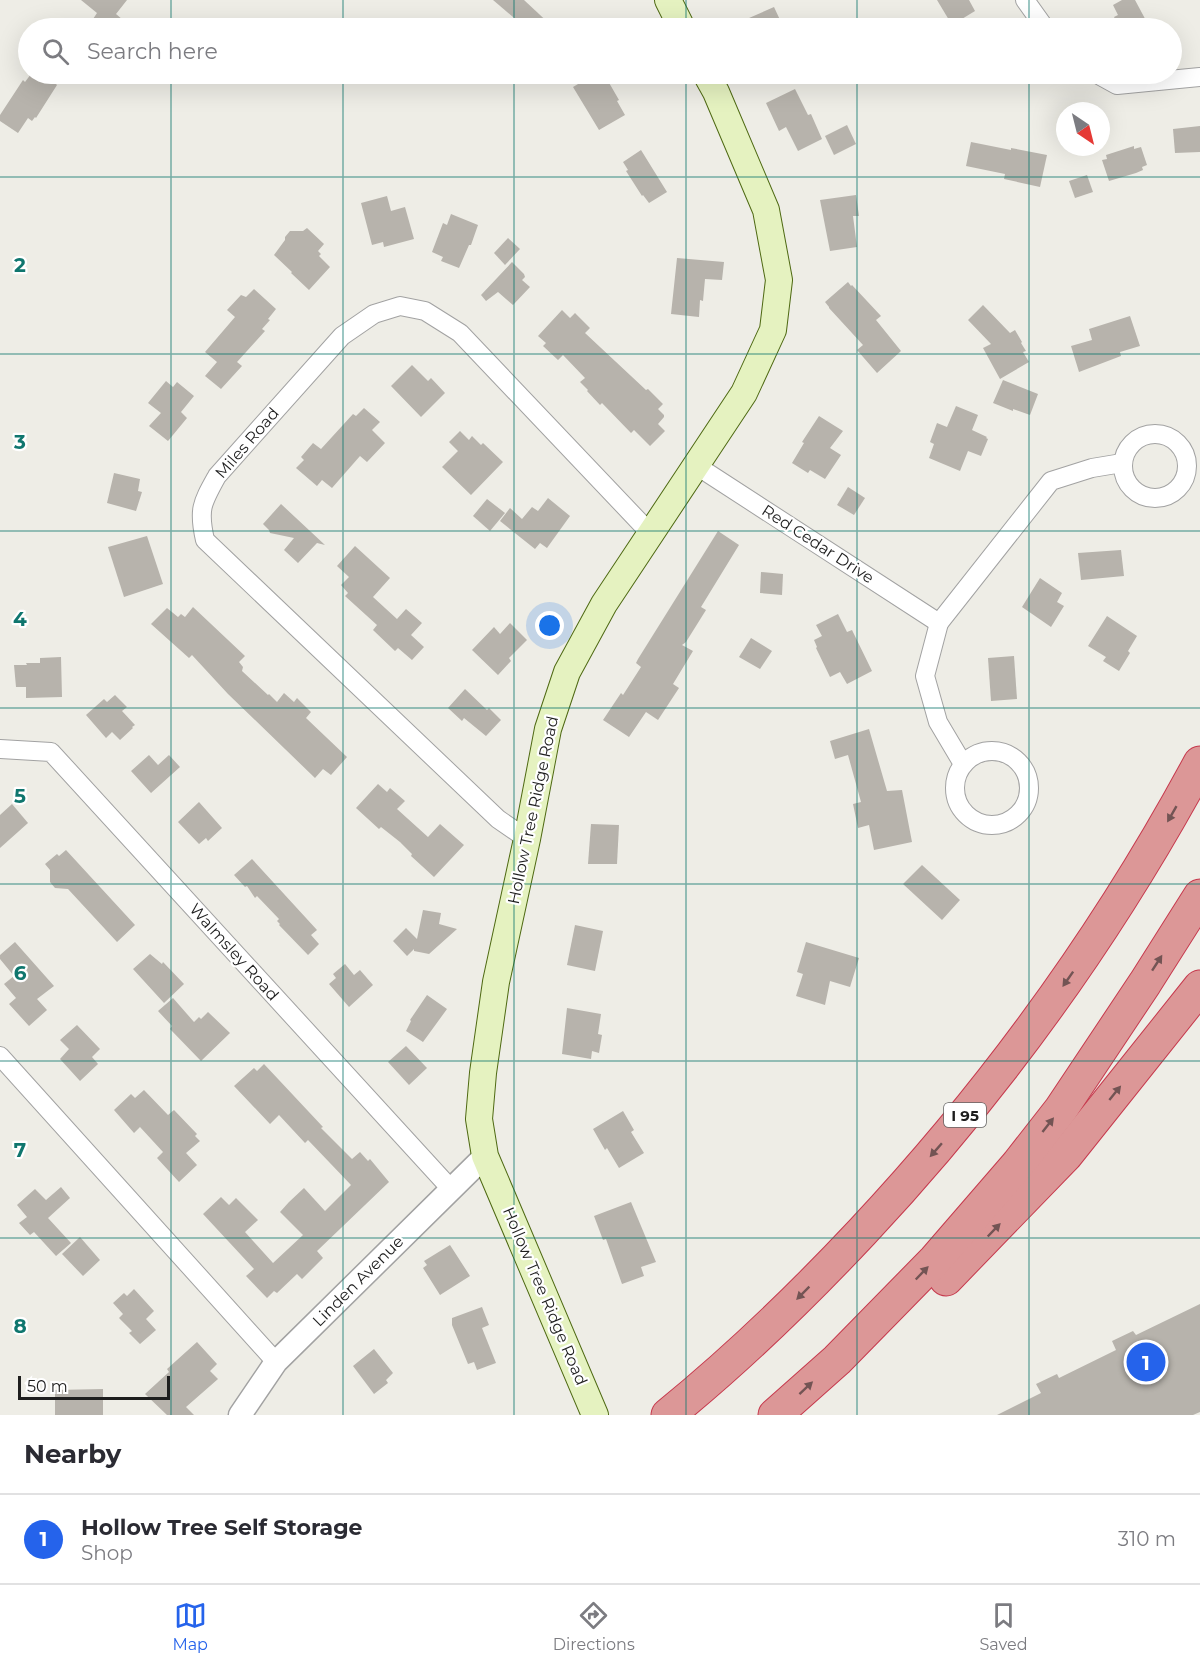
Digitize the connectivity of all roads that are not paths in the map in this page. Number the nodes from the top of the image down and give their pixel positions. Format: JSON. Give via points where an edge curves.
{"nodes":[{"id":1,"x":668,"y":0,"type":"edge"},
{"id":2,"x":1025,"y":0,"type":"edge"},
{"id":3,"x":677,"y":18,"type":"edge"},
{"id":4,"x":1038,"y":18,"type":"edge"},
{"id":5,"x":1200,"y":77,"type":"edge"},
{"id":6,"x":1182,"y":79,"type":"edge"},
{"id":7,"x":712,"y":84,"type":"edge"},
{"id":8,"x":1122,"y":463,"type":"dead end"},
{"id":9,"x":697,"y":466,"type":"junction"},
{"id":10,"x":650,"y":532,"type":"junction"},
{"id":11,"x":939,"y":623,"type":"junction"},
{"id":12,"x":0,"y":749,"type":"edge"},
{"id":13,"x":1200,"y":763,"type":"edge"},
{"id":14,"x":963,"y":764,"type":"junction"},
{"id":15,"x":527,"y":839,"type":"junction"},
{"id":16,"x":1200,"y":896,"type":"edge"},
{"id":17,"x":1200,"y":987,"type":"edge"},
{"id":18,"x":0,"y":1056,"type":"edge"},
{"id":19,"x":485,"y":1156,"type":"junction"},
{"id":20,"x":451,"y":1189,"type":"junction"},
{"id":21,"x":837,"y":1360,"type":"junction"},
{"id":22,"x":276,"y":1362,"type":"junction"},
{"id":23,"x":240,"y":1415,"type":"edge"},
{"id":24,"x":595,"y":1415,"type":"edge"},
{"id":25,"x":668,"y":1415,"type":"edge"},
{"id":26,"x":775,"y":1415,"type":"edge"}],
"edges":[{"from":1,"to":3,"type":"main road"},
{"from":2,"to":4,"type":"street"},
{"from":5,"to":6,"type":"street"},
{"from":7,"to":9,"type":"main road","name":"Hollow Tree Ridge Road","via":[[766,210],[779,280],[773,330],[744,393]]},
{"from":8,"to":11,"type":"street","via":[[1051,481]]},
{"from":9,"to":10,"type":"main road","name":"Hollow Tree Ridge Road"},
{"from":9,"to":11,"type":"street","name":"Red Cedar Drive"},
{"from":10,"to":15,"type":"main road","name":"Hollow Tree Ridge Road","via":[[567,672],[548,729]]},
{"from":10,"to":15,"type":"street","name":"Miles Road","via":[[460,333],[425,311],[400,306],[374,314],[342,336],[217,476],[205,498],[200,518],[205,540],[498,819]]},
{"from":11,"to":14,"type":"street","via":[[925,676],[938,722]]},
{"from":12,"to":20,"type":"street","name":"Walmsley Road","via":[[51,752]]},
{"from":13,"to":25,"type":"highway","number":"I 95","one_way":true,"via":[[1151,850],[1072,973],[939,1147],[788,1308]]},
{"from":14,"to":14,"type":"street","via":[[987,751],[1013,757],[1023,767],[1029,793],[1016,816],[990,825],[966,814],[955,790]]},
{"from":15,"to":19,"type":"main road","name":"Hollow Tree Ridge Road","via":[[496,982],[483,1073],[479,1119]]},
{"from":21,"to":16,"type":"highway","one_way":true,"via":[[935,1260],[1018,1164],[1061,1109]]},
{"from":21,"to":17,"type":"highway","one_way":true,"via":[[897,1324],[933,1294],[1065,1155]]},
{"from":18,"to":22,"type":"street"},
{"from":19,"to":20,"type":"street","name":"Linden Avenue"},
{"from":19,"to":24,"type":"main road","name":"Hollow Tree Ridge Road"},
{"from":20,"to":22,"type":"street","name":"Linden Avenue"},
{"from":26,"to":21,"type":"highway","one_way":true},
{"from":22,"to":23,"type":"street","name":"Linden Avenue"}]}
